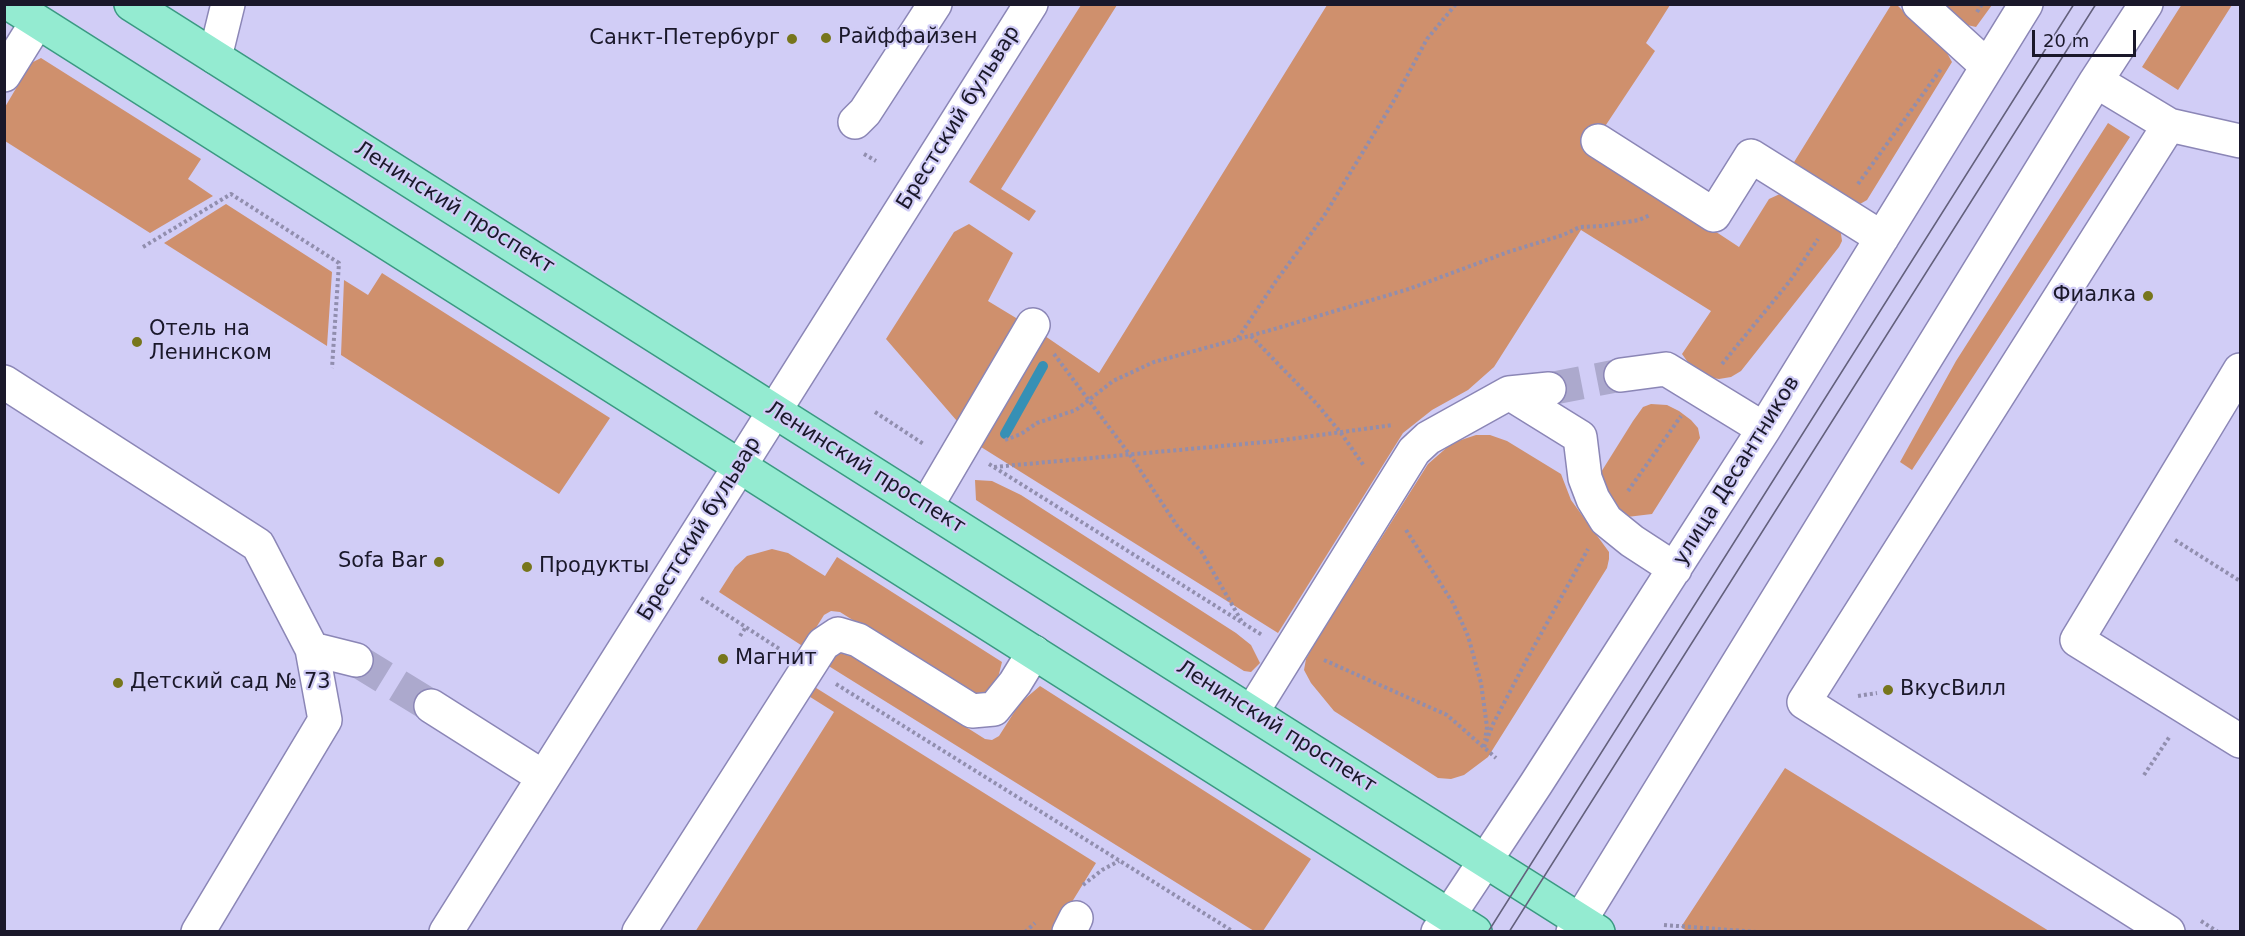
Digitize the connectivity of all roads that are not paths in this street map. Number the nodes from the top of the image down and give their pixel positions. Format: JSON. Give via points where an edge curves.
{"nodes":[{"id":1,"x":10,"y":4,"type":"edge"},
{"id":2,"x":131,"y":4,"type":"edge"},
{"id":3,"x":228,"y":4,"type":"edge"},
{"id":4,"x":935,"y":4,"type":"edge"},
{"id":5,"x":1031,"y":4,"type":"edge"},
{"id":6,"x":1919,"y":4,"type":"edge"},
{"id":7,"x":2026,"y":4,"type":"edge"},
{"id":8,"x":2146,"y":4,"type":"edge"},
{"id":9,"x":37,"y":22,"type":"junction"},
{"id":10,"x":215,"y":57,"type":"junction"},
{"id":11,"x":1987,"y":66,"type":"junction"},
{"id":12,"x":4,"y":75,"type":"edge"},
{"id":13,"x":2096,"y":81,"type":"junction"},
{"id":14,"x":855,"y":122,"type":"dead end"},
{"id":15,"x":2169,"y":125,"type":"junction"},
{"id":16,"x":1599,"y":141,"type":"dead end"},
{"id":17,"x":2241,"y":141,"type":"edge"},
{"id":18,"x":1882,"y":238,"type":"junction"},
{"id":19,"x":1033,"y":326,"type":"road end"},
{"id":20,"x":2241,"y":369,"type":"edge"},
{"id":21,"x":1622,"y":375,"type":"tunnel mouth"},
{"id":22,"x":4,"y":382,"type":"edge"},
{"id":23,"x":1549,"y":389,"type":"tunnel mouth"},
{"id":24,"x":1509,"y":393,"type":"junction"},
{"id":25,"x":774,"y":411,"type":"junction"},
{"id":26,"x":1764,"y":429,"type":"junction"},
{"id":27,"x":740,"y":466,"type":"junction"},
{"id":28,"x":926,"y":507,"type":"junction"},
{"id":29,"x":1675,"y":569,"type":"junction"},
{"id":30,"x":312,"y":649,"type":"junction"},
{"id":31,"x":1034,"y":652,"type":"junction"},
{"id":32,"x":356,"y":660,"type":"tunnel mouth"},
{"id":33,"x":431,"y":706,"type":"tunnel mouth"},
{"id":34,"x":1252,"y":712,"type":"junction"},
{"id":35,"x":2241,"y":741,"type":"edge"},
{"id":36,"x":543,"y":777,"type":"junction"},
{"id":37,"x":1485,"y":860,"type":"junction"},
{"id":38,"x":1454,"y":926,"type":"edge"},
{"id":39,"x":1584,"y":928,"type":"edge"},
{"id":40,"x":198,"y":932,"type":"edge"},
{"id":41,"x":446,"y":932,"type":"edge"},
{"id":42,"x":639,"y":932,"type":"edge"},
{"id":43,"x":2168,"y":932,"type":"edge"}],
"edges":[{"from":1,"to":9,"type":"main road"},
{"from":2,"to":10,"type":"main road","name":"Ленинский проспект"},
{"from":3,"to":10,"type":"street"},
{"from":4,"to":14,"type":"street"},
{"from":5,"to":25,"type":"street","name":"Брестский бульвар"},
{"from":6,"to":11,"type":"street"},
{"from":7,"to":11,"type":"street","name":"улица Десантников"},
{"from":8,"to":13,"type":"street"},
{"from":9,"to":12,"type":"street"},
{"from":9,"to":27,"type":"main road"},
{"from":10,"to":25,"type":"main road","name":"Ленинский проспект"},
{"from":11,"to":18,"type":"street","name":"улица Десантников"},
{"from":13,"to":15,"type":"street"},
{"from":13,"to":39,"type":"street"},
{"from":15,"to":17,"type":"street"},
{"from":15,"to":43,"type":"street","via":[[1804,702]]},
{"from":16,"to":18,"type":"street","via":[[1714,214],[1751,156]]},
{"from":18,"to":26,"type":"street","name":"улица Десантников"},
{"from":19,"to":28,"type":"street","via":[[967,456]]},
{"from":20,"to":35,"type":"street","via":[[2077,640]]},
{"from":21,"to":26,"type":"street","via":[[1665,369]]},
{"from":22,"to":30,"type":"street","via":[[258,545]]},
{"from":23,"to":24,"type":"street"},
{"from":24,"to":29,"type":"street","via":[[1580,437],[1586,478],[1606,520]]},
{"from":24,"to":34,"type":"street","via":[[1428,438],[1414,451]]},
{"from":25,"to":27,"type":"street","name":"Брестский бульвар"},
{"from":25,"to":28,"type":"main road","name":"Ленинский проспект"},
{"from":26,"to":29,"type":"street","name":"улица Десантников"},
{"from":27,"to":31,"type":"main road"},
{"from":27,"to":36,"type":"street","name":"Брестский бульвар"},
{"from":28,"to":34,"type":"main road","name":"Ленинский проспект"},
{"from":29,"to":37,"type":"street","name":"улица Десантников"},
{"from":30,"to":32,"type":"street"},
{"from":30,"to":40,"type":"street","via":[[326,720]]},
{"from":31,"to":38,"type":"main road"},
{"from":31,"to":42,"type":"street","via":[[994,709],[972,711],[858,640],[838,634],[823,644]]},
{"from":33,"to":36,"type":"street"},
{"from":34,"to":37,"type":"main road","name":"Ленинский проспект"},
{"from":36,"to":41,"type":"street","name":"Брестский бульвар"},
{"from":37,"to":38,"type":"street","name":"улица Десантников"},
{"from":37,"to":39,"type":"main road","name":"Ленинский проспект"}]}
